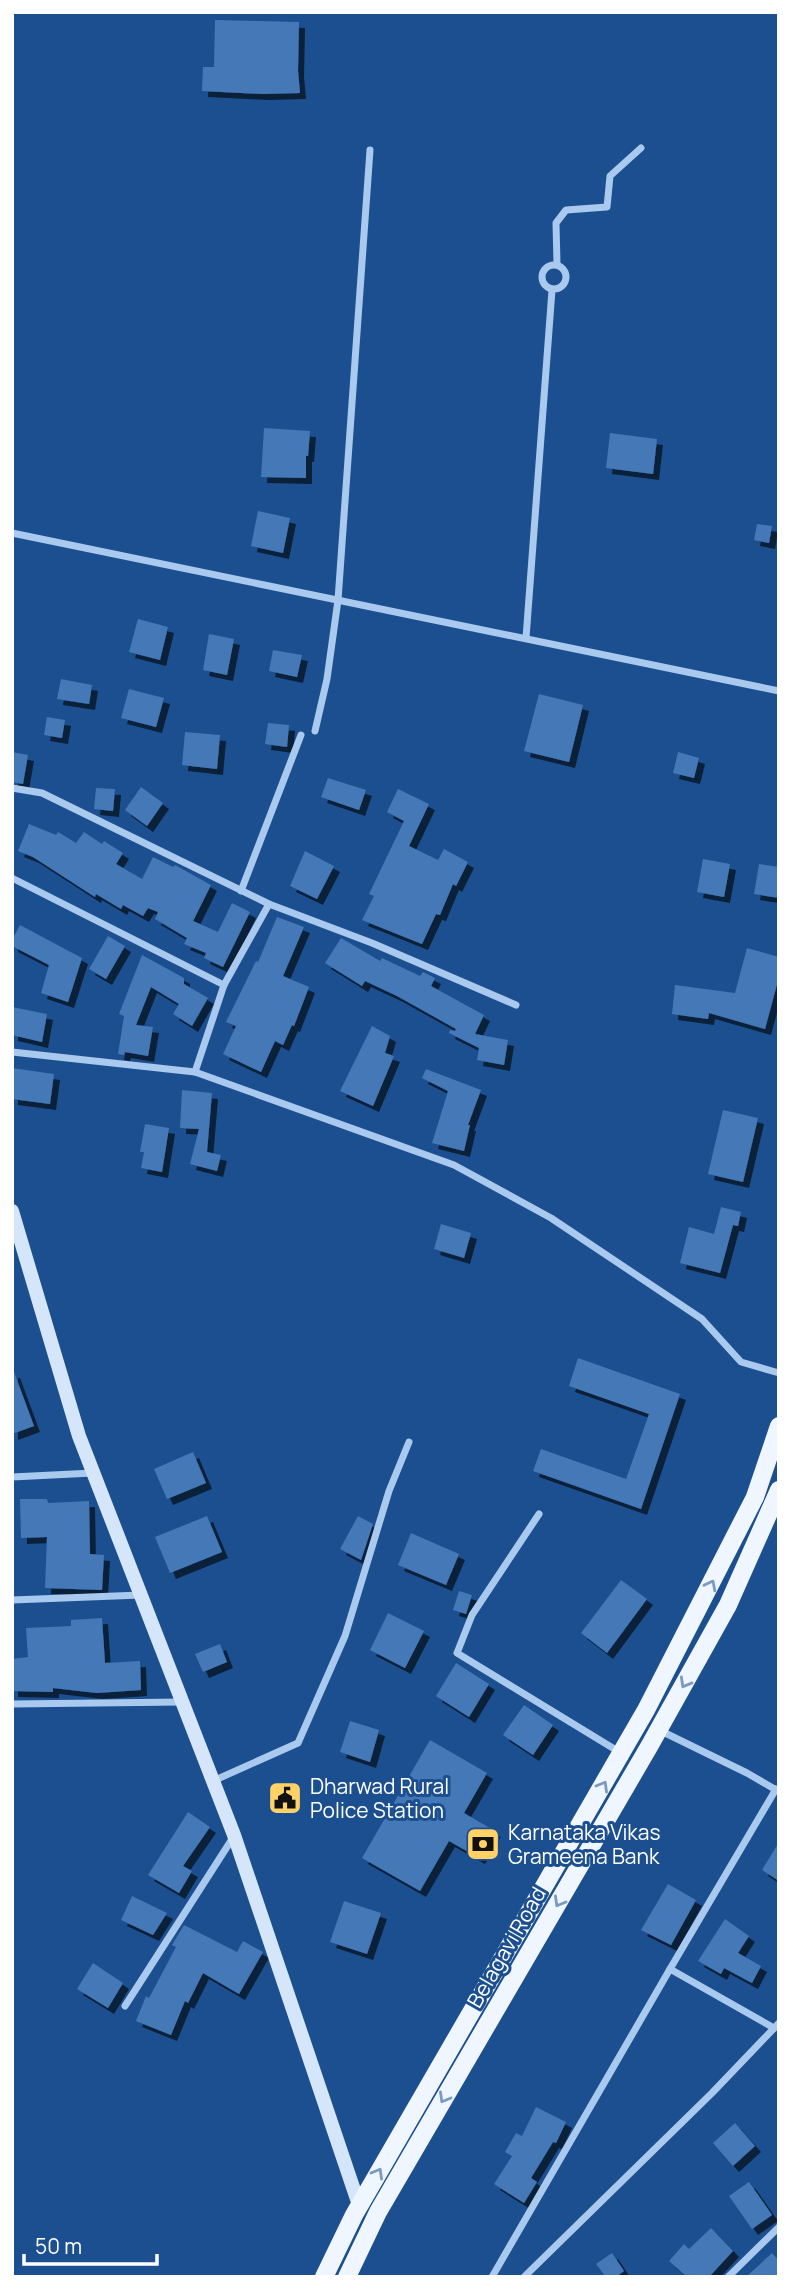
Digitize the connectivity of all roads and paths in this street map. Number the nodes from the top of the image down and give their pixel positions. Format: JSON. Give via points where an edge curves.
{"nodes":[{"id":1,"x":641,"y":148,"type":"dead end"},
{"id":2,"x":370,"y":150,"type":"dead end"},
{"id":3,"x":556,"y":264,"type":"junction"},
{"id":4,"x":552,"y":290,"type":"junction"},
{"id":5,"x":12,"y":533,"type":"edge"},
{"id":6,"x":338,"y":600,"type":"junction"},
{"id":7,"x":526,"y":638,"type":"junction"},
{"id":8,"x":779,"y":691,"type":"edge"},
{"id":9,"x":315,"y":731,"type":"dead end"},
{"id":10,"x":301,"y":735,"type":"dead end"},
{"id":11,"x":12,"y":788,"type":"edge"},
{"id":12,"x":12,"y":878,"type":"edge"},
{"id":13,"x":241,"y":891,"type":"junction"},
{"id":14,"x":269,"y":904,"type":"junction"},
{"id":15,"x":224,"y":985,"type":"junction"},
{"id":16,"x":516,"y":1004,"type":"dead end"},
{"id":17,"x":12,"y":1052,"type":"edge"},
{"id":18,"x":195,"y":1072,"type":"junction"},
{"id":19,"x":12,"y":1210,"type":"edge"},
{"id":20,"x":779,"y":1373,"type":"edge"},
{"id":21,"x":779,"y":1426,"type":"edge"},
{"id":22,"x":409,"y":1443,"type":"dead end"},
{"id":23,"x":94,"y":1473,"type":"junction"},
{"id":24,"x":12,"y":1477,"type":"edge"},
{"id":25,"x":779,"y":1490,"type":"edge"},
{"id":26,"x":539,"y":1514,"type":"dead end"},
{"id":27,"x":141,"y":1595,"type":"junction"},
{"id":28,"x":12,"y":1600,"type":"edge"},
{"id":29,"x":183,"y":1702,"type":"junction"},
{"id":30,"x":12,"y":1704,"type":"edge"},
{"id":31,"x":659,"y":1730,"type":"junction"},
{"id":32,"x":622,"y":1754,"type":"junction"},
{"id":33,"x":213,"y":1781,"type":"junction"},
{"id":34,"x":777,"y":1790,"type":"edge"},
{"id":35,"x":234,"y":1835,"type":"junction"},
{"id":36,"x":670,"y":1969,"type":"junction"},
{"id":37,"x":125,"y":2006,"type":"dead end"},
{"id":38,"x":776,"y":2026,"type":"edge"},
{"id":39,"x":359,"y":2205,"type":"junction"},
{"id":40,"x":779,"y":2227,"type":"edge"},
{"id":41,"x":324,"y":2277,"type":"edge"},
{"id":42,"x":347,"y":2277,"type":"edge"},
{"id":43,"x":492,"y":2277,"type":"edge"},
{"id":44,"x":524,"y":2277,"type":"edge"},
{"id":45,"x":728,"y":2277,"type":"edge"}],
"edges":[{"from":1,"to":3,"type":"street","via":[[610,176],[607,206],[566,210],[556,223]]},
{"from":2,"to":6,"type":"street"},
{"from":3,"to":4,"type":"street","via":[[549,265],[541,278]]},
{"from":3,"to":4,"type":"street","via":[[564,268],[566,284]]},
{"from":4,"to":7,"type":"street"},
{"from":5,"to":6,"type":"street"},
{"from":6,"to":7,"type":"street"},
{"from":6,"to":9,"type":"street"},
{"from":7,"to":8,"type":"street"},
{"from":10,"to":13,"type":"street"},
{"from":11,"to":13,"type":"street","via":[[42,793]]},
{"from":12,"to":15,"type":"street"},
{"from":13,"to":14,"type":"street"},
{"from":14,"to":15,"type":"street"},
{"from":14,"to":16,"type":"street"},
{"from":15,"to":18,"type":"street"},
{"from":17,"to":18,"type":"street"},
{"from":18,"to":20,"type":"street","via":[[454,1165],[551,1218],[702,1319],[741,1362]]},
{"from":19,"to":23,"type":"main road"},
{"from":32,"to":21,"type":"main road","one_way":true,"via":[[755,1497]]},
{"from":22,"to":33,"type":"street","via":[[389,1491],[345,1636],[298,1743]]},
{"from":23,"to":24,"type":"street"},
{"from":23,"to":27,"type":"main road"},
{"from":25,"to":31,"type":"main road","name":"Belagavi Road","one_way":true,"via":[[728,1605]]},
{"from":26,"to":32,"type":"street","via":[[472,1615],[457,1653]]},
{"from":27,"to":28,"type":"street"},
{"from":27,"to":29,"type":"main road"},
{"from":29,"to":30,"type":"street"},
{"from":29,"to":33,"type":"main road"},
{"from":31,"to":34,"type":"street"},
{"from":31,"to":42,"type":"main road","name":"Belagavi Road","one_way":true,"via":[[378,2212]]},
{"from":39,"to":32,"type":"main road","one_way":true},
{"from":33,"to":35,"type":"main road"},
{"from":34,"to":36,"type":"street"},
{"from":35,"to":37,"type":"street"},
{"from":35,"to":39,"type":"main road"},
{"from":36,"to":38,"type":"street"},
{"from":36,"to":43,"type":"street"},
{"from":38,"to":44,"type":"street"},
{"from":39,"to":41,"type":"main road"},
{"from":40,"to":45,"type":"street"}]}
